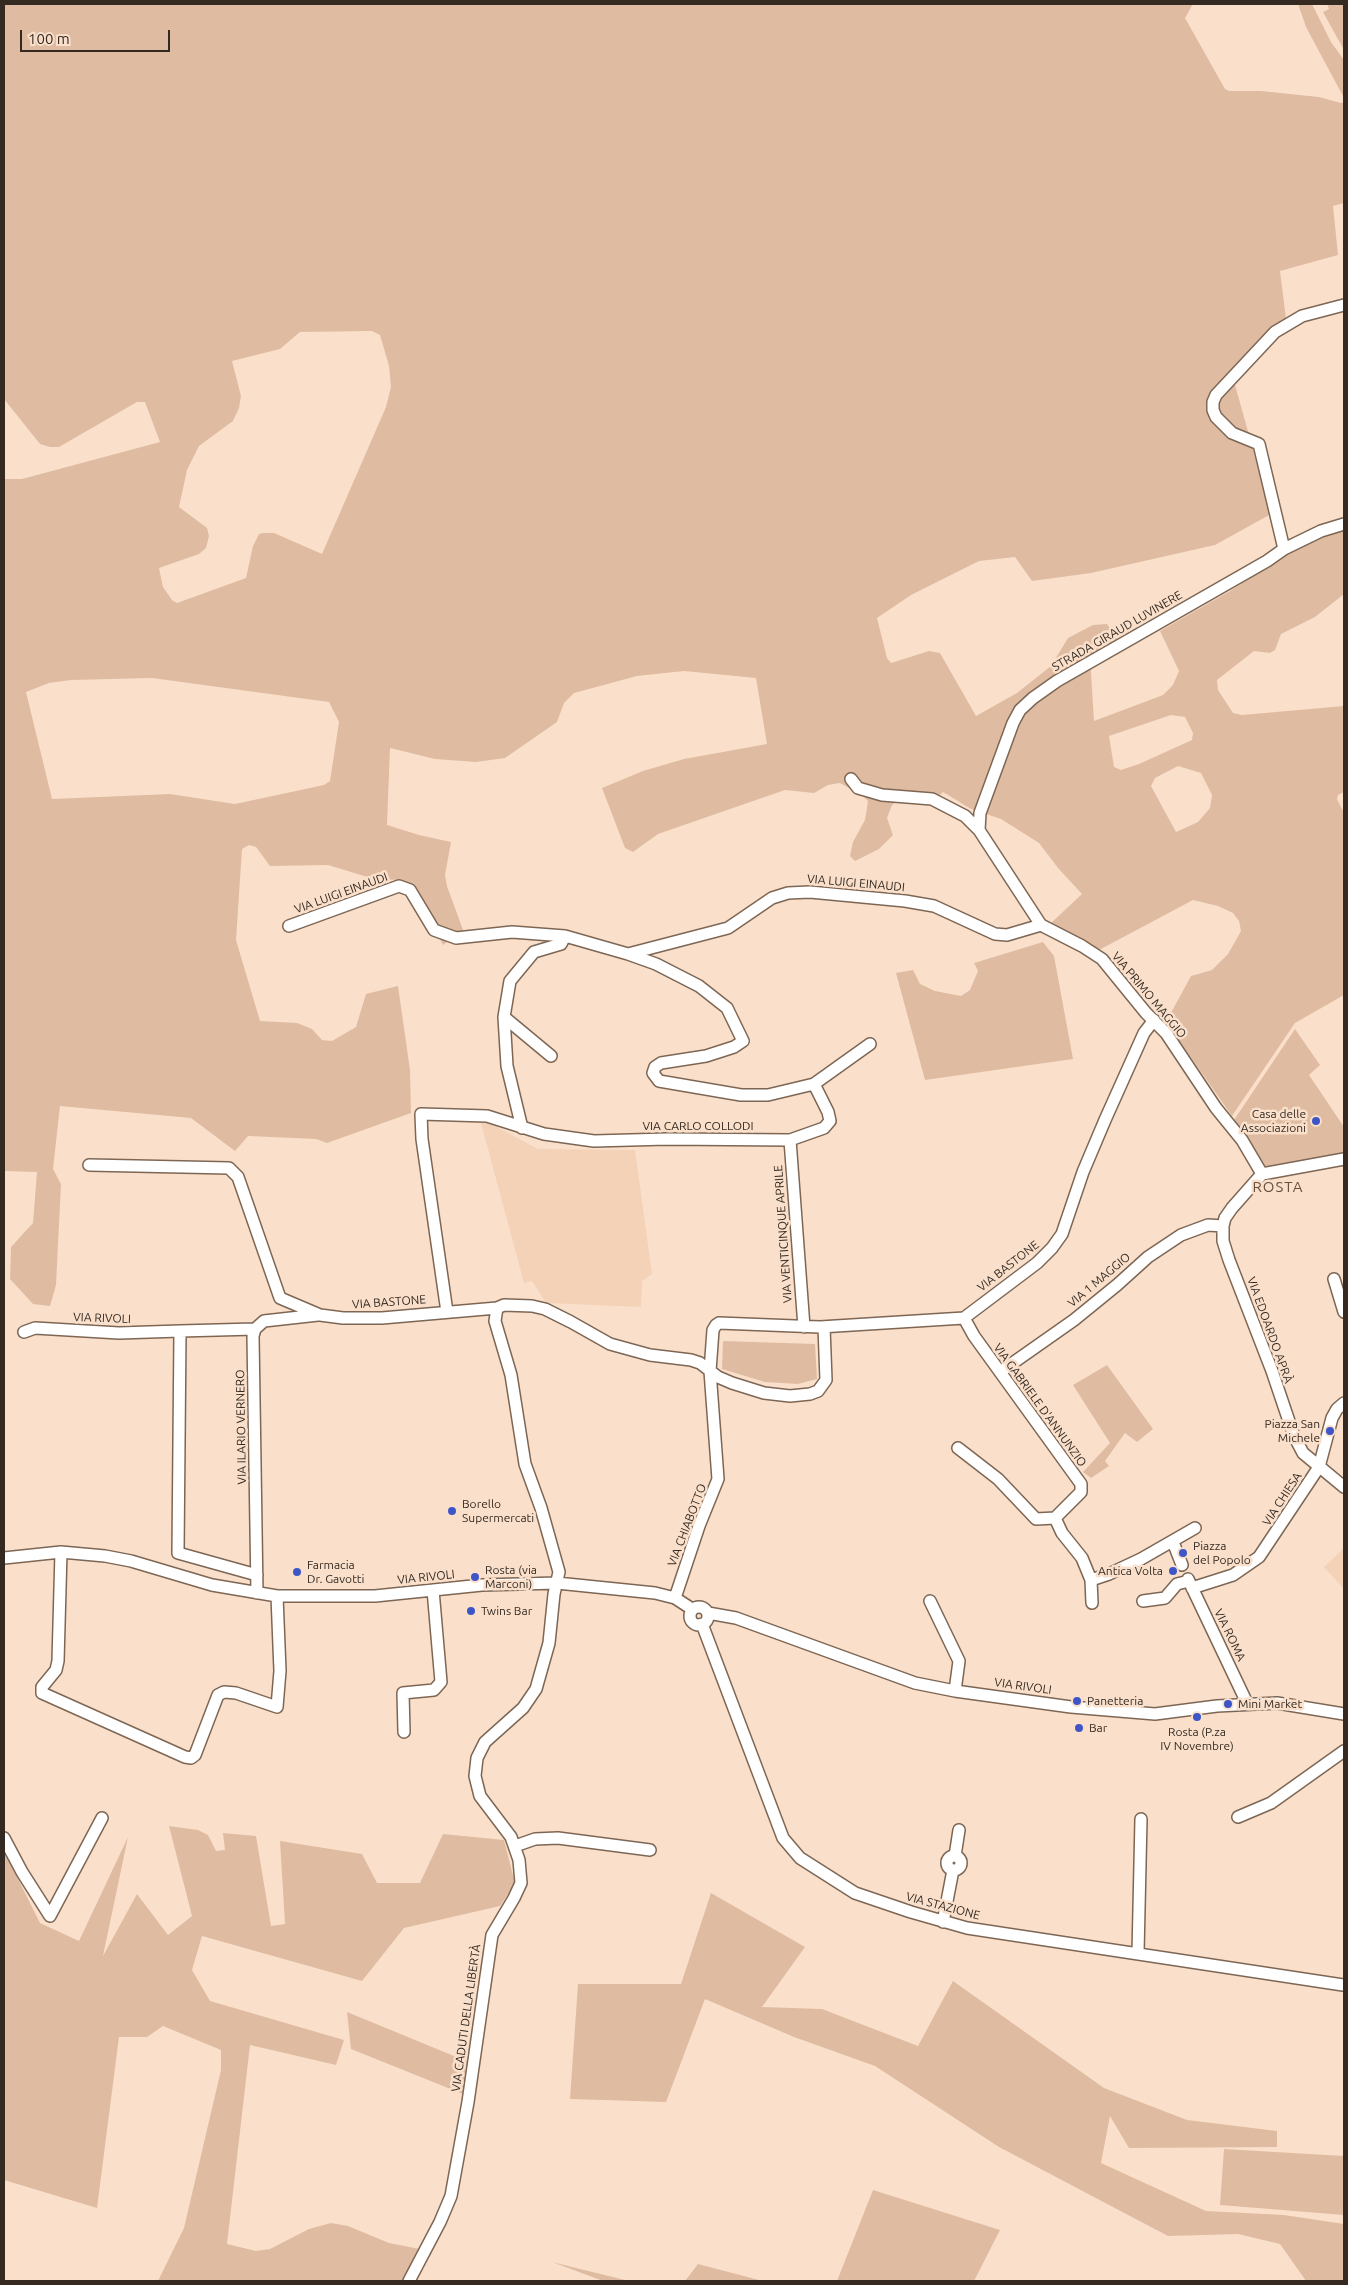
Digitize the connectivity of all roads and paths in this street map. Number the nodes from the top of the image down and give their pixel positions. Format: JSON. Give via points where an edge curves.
{"nodes":[{"id":1,"x":1344,"y":305,"type":"edge"},
{"id":2,"x":1344,"y":524,"type":"edge"},
{"id":3,"x":1284,"y":549,"type":"junction"},
{"id":4,"x":851,"y":780,"type":"dead end"},
{"id":5,"x":979,"y":830,"type":"junction"},
{"id":6,"x":1041,"y":925,"type":"junction"},
{"id":7,"x":290,"y":926,"type":"dead end"},
{"id":8,"x":565,"y":936,"type":"junction"},
{"id":9,"x":628,"y":954,"type":"junction"},
{"id":10,"x":504,"y":1017,"type":"junction"},
{"id":11,"x":1154,"y":1020,"type":"junction"},
{"id":12,"x":870,"y":1044,"type":"dead end"},
{"id":13,"x":551,"y":1056,"type":"dead end"},
{"id":14,"x":814,"y":1084,"type":"junction"},
{"id":15,"x":522,"y":1128,"type":"junction"},
{"id":16,"x":790,"y":1140,"type":"junction"},
{"id":17,"x":1344,"y":1159,"type":"edge"},
{"id":18,"x":89,"y":1164,"type":"dead end"},
{"id":19,"x":1262,"y":1174,"type":"junction"},
{"id":20,"x":1223,"y":1226,"type":"junction"},
{"id":21,"x":1334,"y":1279,"type":"dead end"},
{"id":22,"x":497,"y":1308,"type":"junction"},
{"id":23,"x":447,"y":1312,"type":"junction"},
{"id":24,"x":1344,"y":1312,"type":"edge"},
{"id":25,"x":320,"y":1315,"type":"junction"},
{"id":26,"x":964,"y":1318,"type":"junction"},
{"id":27,"x":804,"y":1326,"type":"junction"},
{"id":28,"x":824,"y":1326,"type":"junction"},
{"id":29,"x":255,"y":1329,"type":"junction"},
{"id":30,"x":180,"y":1331,"type":"junction"},
{"id":31,"x":24,"y":1332,"type":"dead end"},
{"id":32,"x":710,"y":1371,"type":"junction"},
{"id":33,"x":1000,"y":1372,"type":"junction"},
{"id":34,"x":1344,"y":1403,"type":"edge"},
{"id":35,"x":958,"y":1448,"type":"dead end"},
{"id":36,"x":1319,"y":1467,"type":"junction"},
{"id":37,"x":1344,"y":1487,"type":"edge"},
{"id":38,"x":1055,"y":1521,"type":"junction"},
{"id":39,"x":1195,"y":1528,"type":"dead end"},
{"id":40,"x":1173,"y":1542,"type":"junction"},
{"id":41,"x":62,"y":1552,"type":"junction"},
{"id":42,"x":4,"y":1558,"type":"edge"},
{"id":43,"x":1182,"y":1565,"type":"dead end"},
{"id":44,"x":257,"y":1574,"type":"junction"},
{"id":45,"x":1091,"y":1580,"type":"junction"},
{"id":46,"x":1189,"y":1583,"type":"junction"},
{"id":47,"x":557,"y":1584,"type":"junction"},
{"id":48,"x":433,"y":1590,"type":"junction"},
{"id":49,"x":257,"y":1593,"type":"junction"},
{"id":50,"x":277,"y":1596,"type":"junction"},
{"id":51,"x":675,"y":1598,"type":"junction"},
{"id":52,"x":930,"y":1601,"type":"dead end"},
{"id":53,"x":1143,"y":1601,"type":"dead end"},
{"id":54,"x":1092,"y":1603,"type":"dead end"},
{"id":55,"x":692,"y":1609,"type":"junction"},
{"id":56,"x":708,"y":1613,"type":"junction"},
{"id":57,"x":702,"y":1624,"type":"junction"},
{"id":58,"x":955,"y":1691,"type":"junction"},
{"id":59,"x":1247,"y":1703,"type":"junction"},
{"id":60,"x":1344,"y":1714,"type":"edge"},
{"id":61,"x":404,"y":1732,"type":"dead end"},
{"id":62,"x":1344,"y":1751,"type":"edge"},
{"id":63,"x":1238,"y":1817,"type":"dead end"},
{"id":64,"x":102,"y":1818,"type":"dead end"},
{"id":65,"x":1141,"y":1819,"type":"dead end"},
{"id":66,"x":959,"y":1830,"type":"dead end"},
{"id":67,"x":4,"y":1838,"type":"edge"},
{"id":68,"x":515,"y":1846,"type":"junction"},
{"id":69,"x":650,"y":1850,"type":"dead end"},
{"id":70,"x":943,"y":1922,"type":"junction"},
{"id":71,"x":1138,"y":1953,"type":"junction"},
{"id":72,"x":1344,"y":1987,"type":"edge"},
{"id":73,"x":409,"y":2281,"type":"edge"}],
"edges":[{"from":1,"to":3,"type":"street","via":[[1319,310],[1288,323],[1216,395],[1213,410],[1216,417],[1232,432],[1258,444]]},
{"from":2,"to":3,"type":"street","name":"STRADA GIRAUD LUVINERE"},
{"from":3,"to":5,"type":"street","name":"STRADA GIRAUD LUVINERE","via":[[1267,562],[1071,673],[1033,698],[1020,710],[1013,723],[980,813]]},
{"from":4,"to":5,"type":"street","name":"VIA PRIMO MAGGIO","via":[[858,788],[882,795],[932,799],[965,816]]},
{"from":5,"to":6,"type":"street","name":"VIA PRIMO MAGGIO"},
{"from":6,"to":9,"type":"street","name":"VIA LUIGI EINAUDI","via":[[1007,935],[995,934],[934,906],[810,892],[788,893],[772,898],[728,928]]},
{"from":6,"to":11,"type":"street","name":"VIA PRIMO MAGGIO","via":[[1102,959]]},
{"from":7,"to":8,"type":"street","name":"VIA LUIGI EINAUDI","via":[[399,886],[410,890],[434,930],[456,938],[512,932]]},
{"from":8,"to":9,"type":"street","name":"VIA LUIGI EINAUDI"},
{"from":8,"to":10,"type":"street","via":[[561,944],[534,952],[510,981]]},
{"from":9,"to":14,"type":"street","via":[[699,986],[727,1008],[743,1040],[734,1047],[706,1056],[661,1064],[653,1073],[659,1081],[741,1095],[768,1095]]},
{"from":10,"to":13,"type":"street"},
{"from":10,"to":15,"type":"street","via":[[507,1066]]},
{"from":11,"to":19,"type":"street","name":"VIA PRIMO MAGGIO","via":[[1242,1140]]},
{"from":11,"to":26,"type":"street","name":"VIA BASTONE","via":[[1144,1033],[1105,1120],[1062,1234],[1037,1264]]},
{"from":12,"to":14,"type":"street"},
{"from":14,"to":16,"type":"street","name":"VIA CARLO COLLODI","via":[[830,1121],[824,1128]]},
{"from":15,"to":16,"type":"street","name":"VIA CARLO COLLODI","via":[[594,1141]]},
{"from":15,"to":23,"type":"street","name":"VIA CARLO COLLODI","via":[[487,1116],[421,1114]]},
{"from":16,"to":27,"type":"street","name":"VIA VENTICINQUE APRILE"},
{"from":17,"to":19,"type":"street"},
{"from":18,"to":25,"type":"street","name":"VIA BASTONE","via":[[229,1168],[238,1176],[280,1298]]},
{"from":19,"to":20,"type":"street","via":[[1232,1208]]},
{"from":20,"to":33,"type":"street","name":"VIA 1 MAGGIO","via":[[1208,1225],[1181,1235],[1148,1257],[1081,1314]]},
{"from":20,"to":36,"type":"street","name":"VIA EDOARDO APRÀ","via":[[1223,1241],[1229,1260],[1294,1436],[1303,1453]]},
{"from":21,"to":24,"type":"street"},
{"from":22,"to":23,"type":"street","name":"VIA BASTONE"},
{"from":22,"to":32,"type":"street","name":"VIA BASTONE","via":[[517,1304],[545,1310],[610,1344],[650,1355],[691,1360]]},
{"from":22,"to":47,"type":"street","name":"VIA CADUTI DELLA LIBERTÀ","via":[[495,1321],[511,1375],[525,1464],[559,1568]]},
{"from":23,"to":25,"type":"street","name":"VIA BASTONE","via":[[360,1319]]},
{"from":25,"to":29,"type":"street","via":[[272,1319]]},
{"from":26,"to":28,"type":"street"},
{"from":26,"to":33,"type":"street","name":"VIA GABRIELE D'ANNUNZIO"},
{"from":27,"to":28,"type":"street"},
{"from":27,"to":32,"type":"street","via":[[719,1323],[713,1330]]},
{"from":28,"to":32,"type":"street","name":"VIA BASTONE","via":[[826,1380],[823,1386],[810,1394],[764,1393],[732,1383]]},
{"from":29,"to":30,"type":"street","name":"VIA RIVOLI"},
{"from":29,"to":44,"type":"street","name":"VIA ILARIO VERNERO"},
{"from":30,"to":31,"type":"street","name":"VIA RIVOLI","via":[[119,1333],[35,1328]]},
{"from":30,"to":44,"type":"street","via":[[178,1553]]},
{"from":32,"to":51,"type":"street","name":"VIA CHIABOTTO","via":[[718,1479]]},
{"from":33,"to":38,"type":"street","name":"VIA GABRIELE D'ANNUNZIO","via":[[1081,1484],[1081,1492]]},
{"from":34,"to":36,"type":"street","via":[[1332,1418]]},
{"from":35,"to":38,"type":"street","via":[[998,1479],[1036,1519]]},
{"from":36,"to":37,"type":"street","name":"VIA EDOARDO APRÀ"},
{"from":36,"to":46,"type":"street","name":"VIA CHIESA","via":[[1259,1557],[1234,1575]]},
{"from":38,"to":45,"type":"street","via":[[1082,1558]]},
{"from":39,"to":40,"type":"street"},
{"from":40,"to":43,"type":"street"},
{"from":40,"to":45,"type":"street"},
{"from":41,"to":42,"type":"street","name":"VIA RIVOLI"},
{"from":41,"to":49,"type":"street","name":"VIA RIVOLI","via":[[132,1561],[212,1585]]},
{"from":41,"to":50,"type":"street","via":[[58,1661],[56,1670],[42,1687],[42,1693],[191,1758],[218,1696],[224,1692],[277,1707],[280,1671]]},
{"from":44,"to":49,"type":"street","name":"VIA ILARIO VERNERO"},
{"from":45,"to":54,"type":"street"},
{"from":46,"to":53,"type":"street","name":"VIA CHIESA","via":[[1177,1584],[1165,1598]]},
{"from":46,"to":59,"type":"street","name":"VIA ROMA"},
{"from":47,"to":48,"type":"street","name":"VIA RIVOLI","via":[[482,1585]]},
{"from":47,"to":51,"type":"street","name":"VIA RIVOLI","via":[[634,1589]]},
{"from":47,"to":68,"type":"street","name":"VIA CADUTI DELLA LIBERTÀ","via":[[549,1643],[536,1689],[524,1708],[485,1742],[476,1758],[476,1786],[480,1796]]},
{"from":48,"to":50,"type":"street","name":"VIA RIVOLI","via":[[375,1596]]},
{"from":48,"to":61,"type":"street","via":[[441,1682],[434,1690],[403,1693]]},
{"from":49,"to":50,"type":"street","name":"VIA RIVOLI"},
{"from":51,"to":55,"type":"street","name":"VIA RIVOLI"},
{"from":52,"to":58,"type":"street","via":[[959,1661]]},
{"from":55,"to":56,"type":"street","via":[[703,1607]]},
{"from":55,"to":57,"type":"street","via":[[692,1620]]},
{"from":56,"to":57,"type":"street","via":[[708,1619]]},
{"from":56,"to":58,"type":"street","name":"VIA RIVOLI","via":[[736,1618],[915,1683]]},
{"from":57,"to":70,"type":"street","name":"VIA STAZIONE","via":[[766,1798],[790,1849],[809,1866],[855,1893]]},
{"from":58,"to":59,"type":"street","name":"VIA RIVOLI","via":[[1071,1707],[1155,1714]]},
{"from":59,"to":60,"type":"street","name":"VIA RIVOLI","via":[[1285,1704]]},
{"from":62,"to":63,"type":"street","via":[[1271,1802]]},
{"from":64,"to":67,"type":"street","via":[[50,1916]]},
{"from":65,"to":71,"type":"street"},
{"from":66,"to":70,"type":"street","via":[[955,1856],[947,1862],[949,1869],[953,1870]]},
{"from":68,"to":69,"type":"street","via":[[535,1839],[558,1838]]},
{"from":68,"to":73,"type":"street","name":"VIA CADUTI DELLA LIBERTÀ","via":[[520,1860],[521,1883],[492,1935],[451,2196]]},
{"from":70,"to":71,"type":"street","name":"VIA STAZIONE"},
{"from":71,"to":72,"type":"street","name":"VIA STAZIONE"}]}
